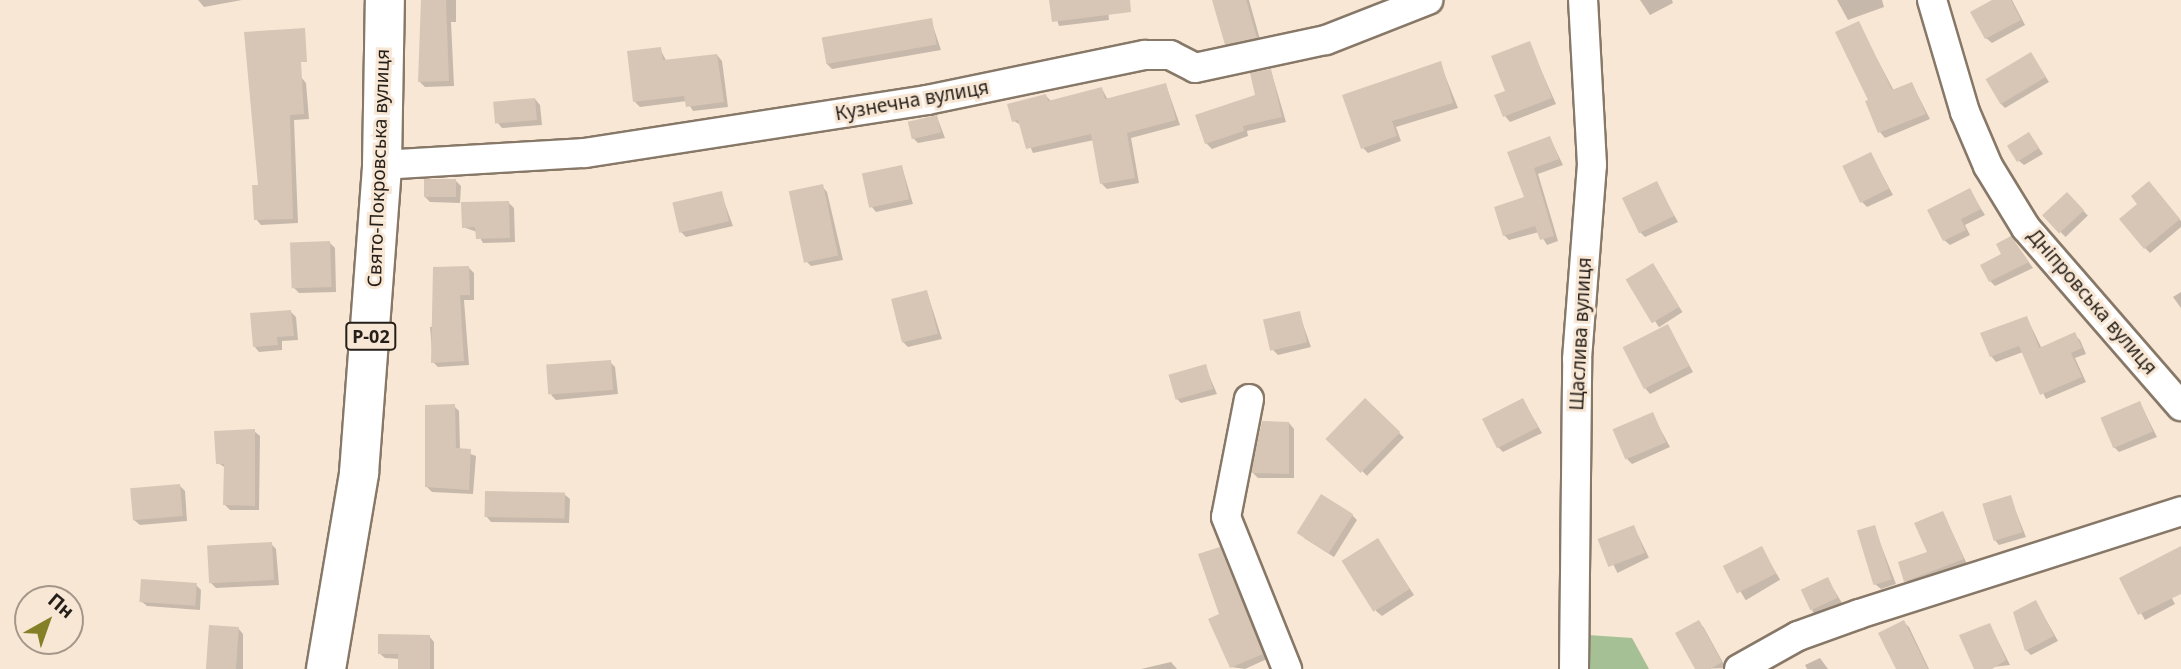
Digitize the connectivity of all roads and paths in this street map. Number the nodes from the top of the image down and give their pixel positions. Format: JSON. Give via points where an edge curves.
{"nodes":[{"id":1,"x":385,"y":0,"type":"edge"},
{"id":2,"x":1428,"y":0,"type":"edge"},
{"id":3,"x":1583,"y":0,"type":"edge"},
{"id":4,"x":1932,"y":0,"type":"edge"},
{"id":5,"x":382,"y":165,"type":"junction"},
{"id":6,"x":1249,"y":399,"type":"dead end"},
{"id":7,"x":2181,"y":406,"type":"edge"},
{"id":8,"x":2181,"y":511,"type":"edge"},
{"id":9,"x":326,"y":669,"type":"edge"},
{"id":10,"x":1287,"y":669,"type":"edge"},
{"id":11,"x":1574,"y":669,"type":"edge"},
{"id":12,"x":1739,"y":669,"type":"edge"}],
"edges":[{"from":1,"to":5,"type":"main road","name":"Свято-Покровська вулиця","number":"Р-02"},
{"from":2,"to":5,"type":"street","name":"Кузнечна вулиця","via":[[1326,40],[1195,68],[1170,55],[1145,55],[927,100],[585,153]]},
{"from":3,"to":11,"type":"street","name":"Щаслива вулиця","via":[[1592,165],[1577,359]]},
{"from":4,"to":7,"type":"street","name":"Дніпровська вулиця","via":[[1965,113],[1988,166],[2026,228]]},
{"from":5,"to":9,"type":"main road","name":"Свято-Покровська вулиця","number":"Р-02","via":[[359,473]]},
{"from":6,"to":10,"type":"street","via":[[1226,517]]},
{"from":8,"to":12,"type":"street","via":[[1823,627]]}]}
